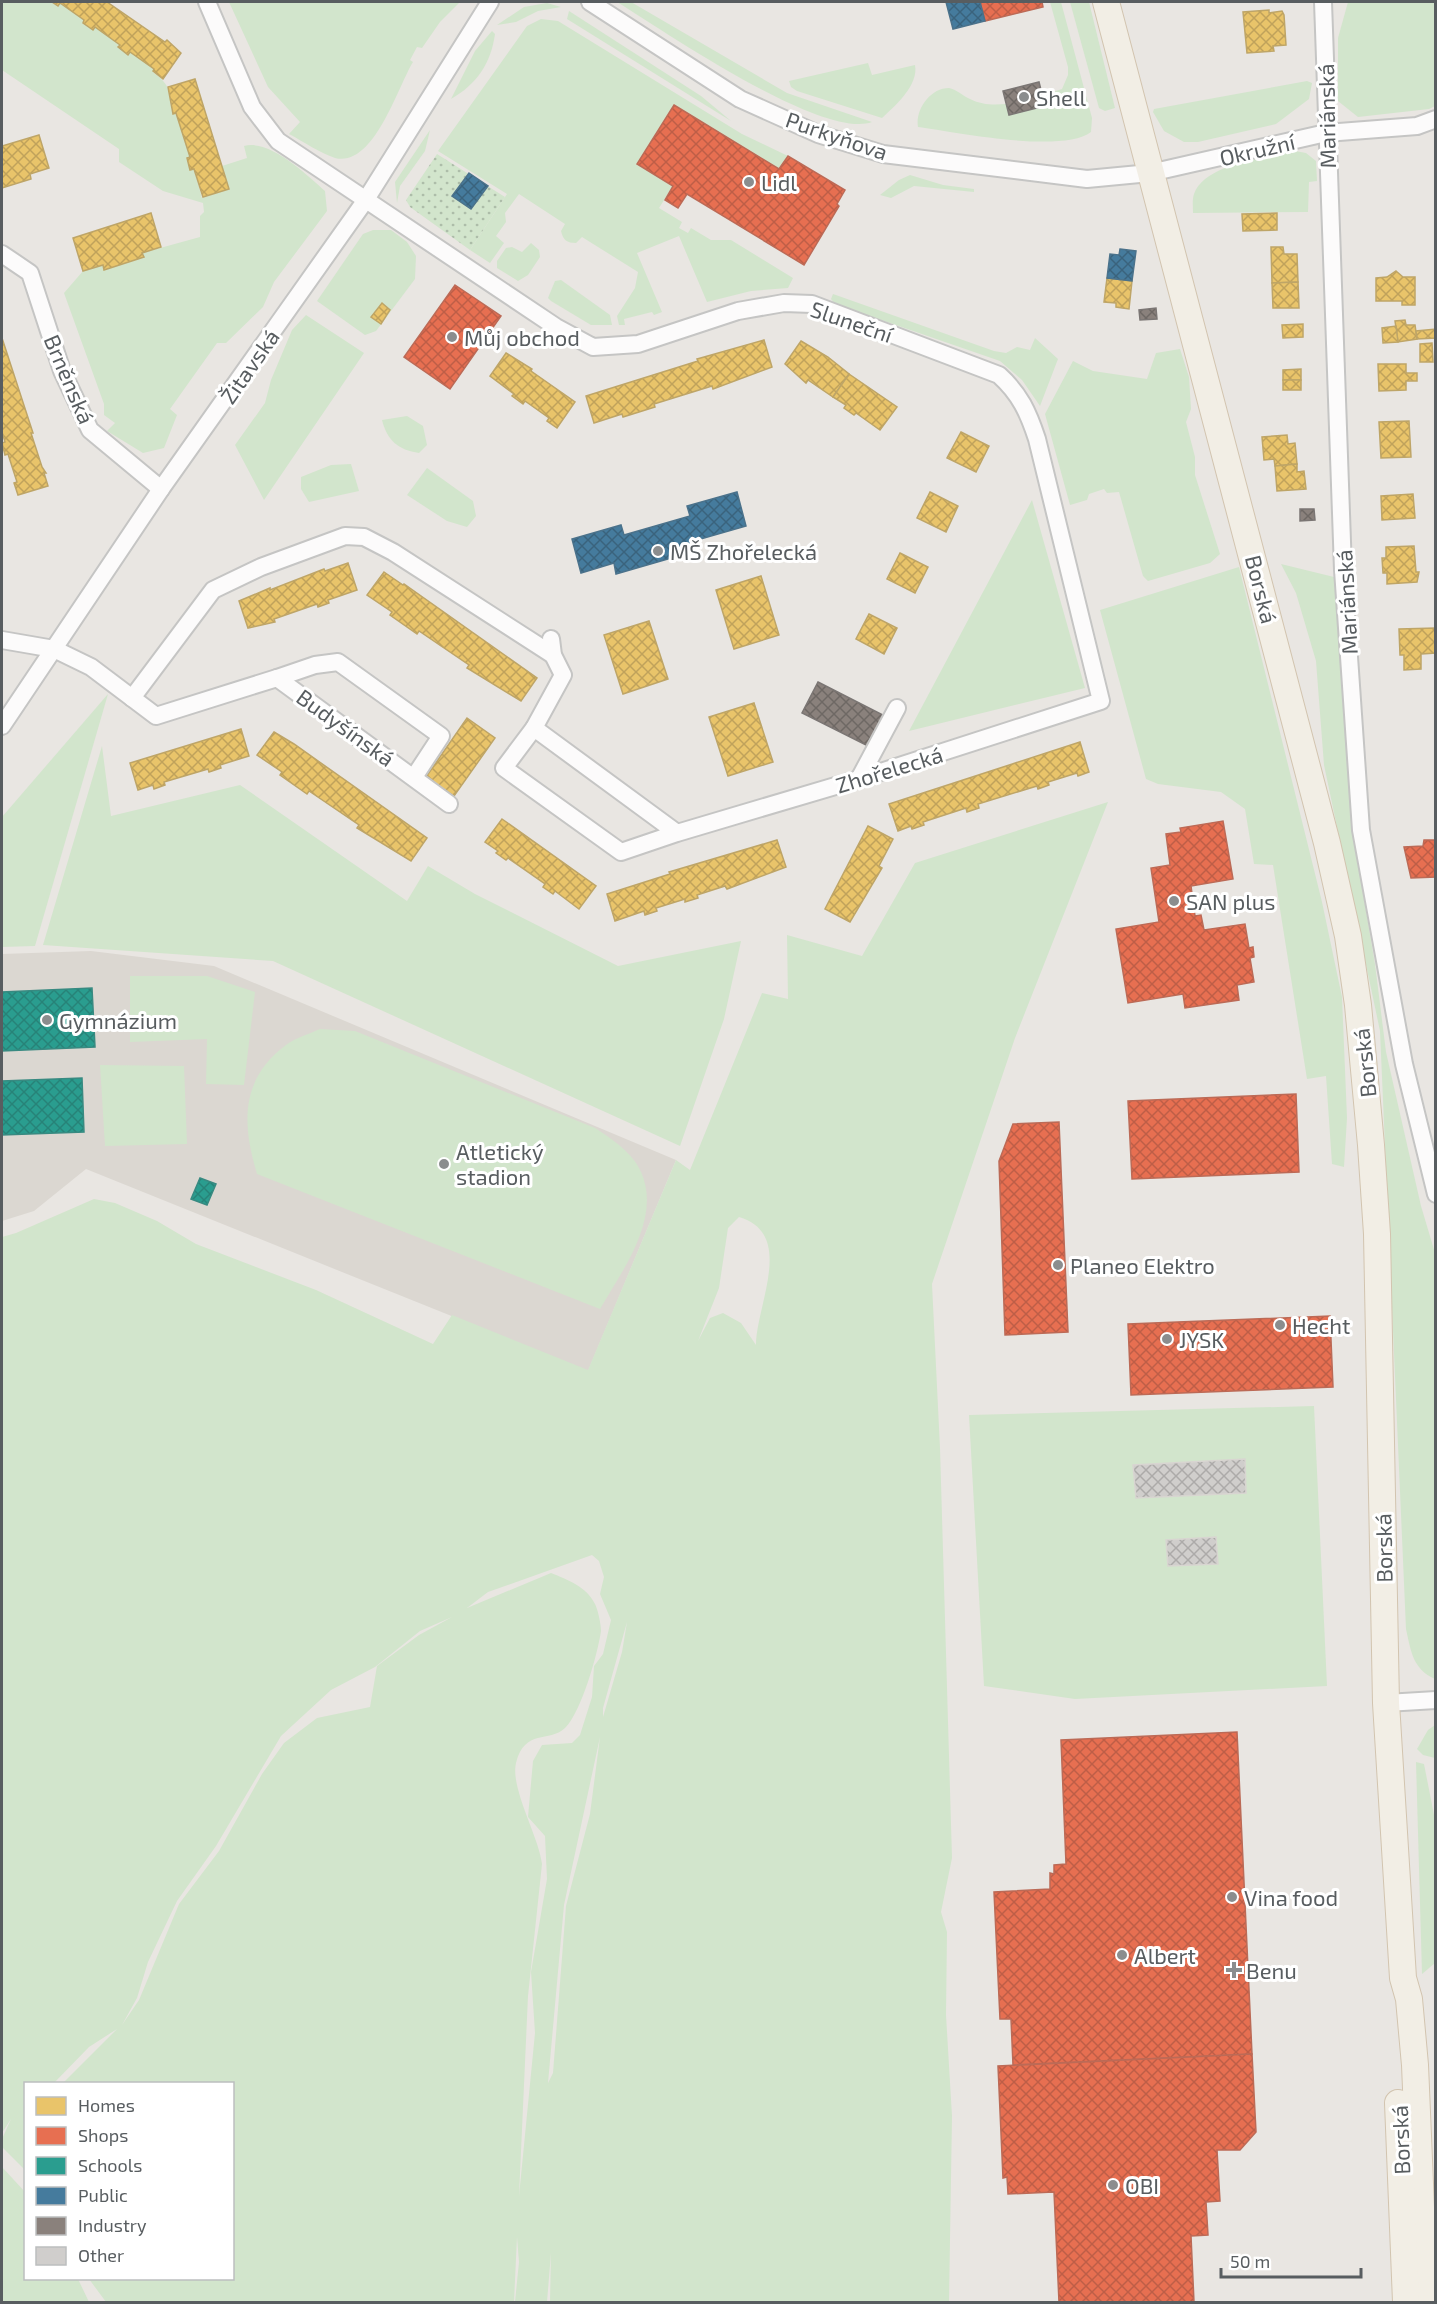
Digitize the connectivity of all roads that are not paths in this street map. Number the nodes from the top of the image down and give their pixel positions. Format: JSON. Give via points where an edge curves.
{"nodes":[{"id":1,"x":207,"y":2,"type":"edge"},
{"id":2,"x":490,"y":2,"type":"edge"},
{"id":3,"x":590,"y":2,"type":"edge"},
{"id":4,"x":1106,"y":2,"type":"edge"},
{"id":5,"x":1323,"y":2,"type":"edge"},
{"id":6,"x":1436,"y":119,"type":"edge"},
{"id":7,"x":1326,"y":133,"type":"junction"},
{"id":8,"x":1150,"y":173,"type":"junction"},
{"id":9,"x":365,"y":201,"type":"junction"},
{"id":10,"x":2,"y":254,"type":"edge"},
{"id":11,"x":162,"y":489,"type":"junction"},
{"id":12,"x":2,"y":640,"type":"edge"},
{"id":13,"x":54,"y":649,"type":"junction"},
{"id":14,"x":277,"y":678,"type":"junction"},
{"id":15,"x":132,"y":698,"type":"junction"},
{"id":16,"x":1101,"y":701,"type":"joint"},
{"id":17,"x":897,"y":708,"type":"dead end"},
{"id":18,"x":2,"y":726,"type":"edge"},
{"id":19,"x":534,"y":728,"type":"junction"},
{"id":20,"x":414,"y":777,"type":"junction"},
{"id":21,"x":859,"y":779,"type":"junction"},
{"id":22,"x":449,"y":804,"type":"dead end"},
{"id":23,"x":677,"y":833,"type":"junction"},
{"id":24,"x":1436,"y":1194,"type":"edge"},
{"id":25,"x":1436,"y":1700,"type":"edge"},
{"id":26,"x":1386,"y":1703,"type":"junction"},
{"id":27,"x":1403,"y":1978,"type":"junction"},
{"id":28,"x":1406,"y":2302,"type":"edge"},
{"id":29,"x":1425,"y":2302,"type":"edge"}],
"edges":[{"from":1,"to":9,"type":"street","name":"Sluneční","via":[[252,107],[278,141]]},
{"from":2,"to":9,"type":"street","name":"Žitavská"},
{"from":3,"to":8,"type":"street","name":"Purkyňova","via":[[740,99],[818,134],[872,151],[1087,179]]},
{"from":4,"to":8,"type":"main road","name":"Borská"},
{"from":5,"to":7,"type":"street","name":"Mariánská"},
{"from":6,"to":7,"type":"street","name":"Okružní","via":[[1407,127]]},
{"from":7,"to":8,"type":"street","name":"Okružní"},
{"from":7,"to":24,"type":"street","name":"Mariánská","via":[[1343,570],[1361,830],[1404,1064]]},
{"from":8,"to":26,"type":"main road","name":"Borská","via":[[1259,578],[1348,936],[1365,1074],[1377,1234]]},
{"from":9,"to":11,"type":"street","name":"Žitavská"},
{"from":9,"to":16,"type":"street","name":"Sluneční","via":[[556,327],[593,347],[638,344],[738,311],[784,303],[812,304],[999,375],[1028,410]]},
{"from":10,"to":11,"type":"street","name":"Brněnská","via":[[30,273],[62,371],[90,430]]},
{"from":11,"to":13,"type":"street","name":"Žitavská"},
{"from":12,"to":13,"type":"street","name":"Budyšínská"},
{"from":13,"to":15,"type":"street","name":"Budyšínská","via":[[92,668]]},
{"from":13,"to":18,"type":"street","name":"Žitavská"},
{"from":14,"to":15,"type":"street","name":"Budyšínská","via":[[156,716]]},
{"from":14,"to":20,"type":"street","name":"Budyšínská"},
{"from":14,"to":20,"type":"street","name":"Budyšínská","via":[[315,664],[338,662],[441,736]]},
{"from":15,"to":19,"type":"street","name":"Zhořelecká","via":[[213,590],[261,567],[345,536],[364,537],[552,647],[563,675]]},
{"from":16,"to":21,"type":"street","name":"Zhořelecká"},
{"from":17,"to":21,"type":"street"},
{"from":19,"to":23,"type":"street"},
{"from":19,"to":23,"type":"street","name":"Zhořelecká","via":[[504,768],[621,852]]},
{"from":20,"to":22,"type":"street","name":"Budyšínská"},
{"from":21,"to":23,"type":"street","name":"Zhořelecká"},
{"from":25,"to":26,"type":"street"},
{"from":26,"to":27,"type":"main road","name":"Borská"},
{"from":27,"to":28,"type":"main road","name":"Borská","via":[[1395,2000]]},
{"from":27,"to":29,"type":"main road","name":"Borská","via":[[1409,1999],[1414,2065]]}]}
